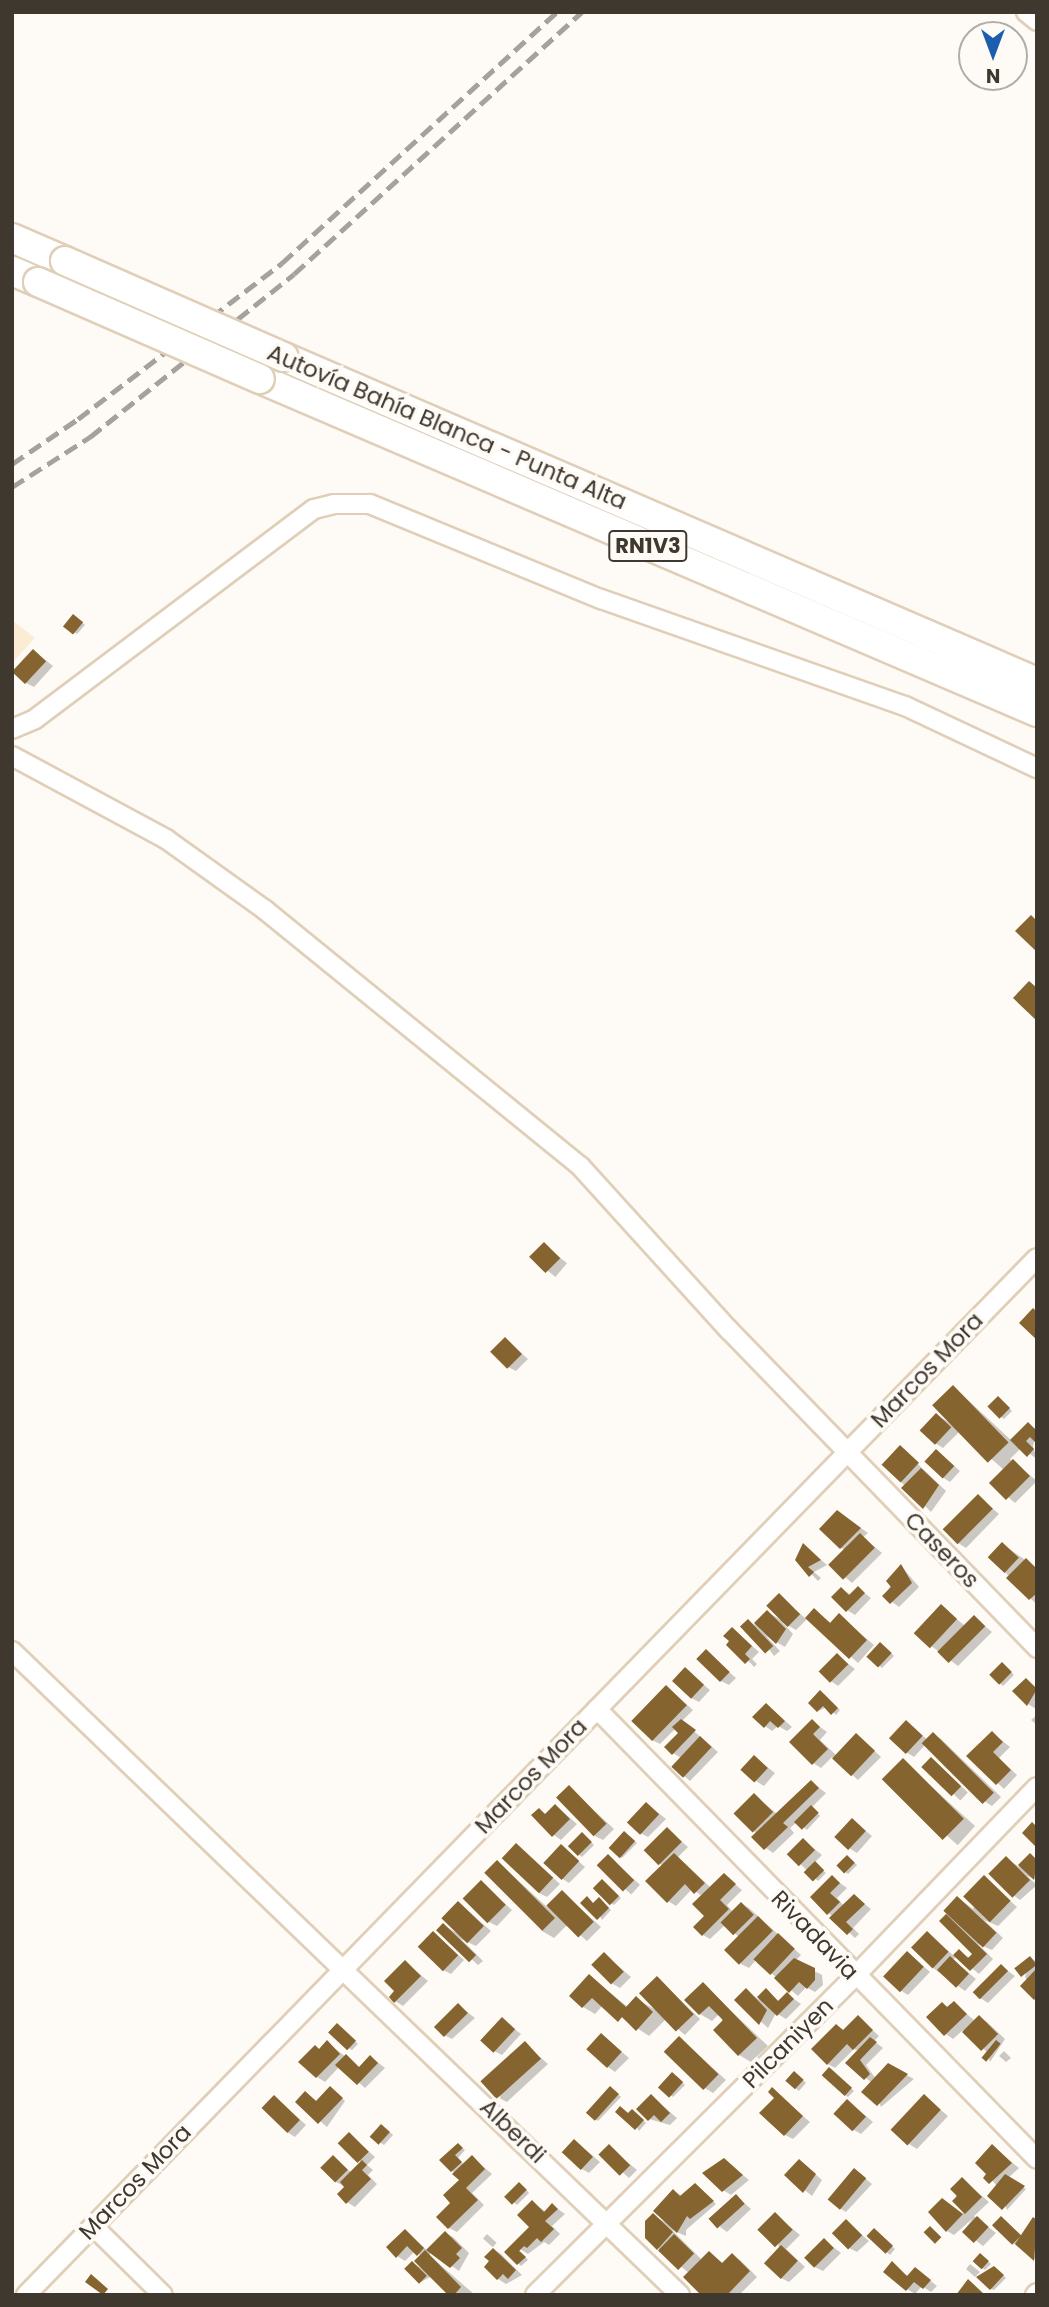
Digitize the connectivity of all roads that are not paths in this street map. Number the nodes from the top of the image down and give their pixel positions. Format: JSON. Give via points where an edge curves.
{"nodes":[{"id":1,"x":1026,"y":12,"type":"edge"},
{"id":2,"x":1037,"y":21,"type":"edge"},
{"id":3,"x":12,"y":238,"type":"edge"},
{"id":4,"x":25,"y":277,"type":"edge"},
{"id":5,"x":1037,"y":682,"type":"edge"},
{"id":6,"x":1037,"y":712,"type":"edge"},
{"id":7,"x":12,"y":729,"type":"edge"},
{"id":8,"x":12,"y":756,"type":"edge"},
{"id":9,"x":1037,"y":768,"type":"edge"},
{"id":10,"x":1037,"y":1258,"type":"edge"},
{"id":11,"x":846,"y":1453,"type":"junction"},
{"id":12,"x":1037,"y":1648,"type":"edge"},
{"id":13,"x":12,"y":1651,"type":"edge"},
{"id":14,"x":597,"y":1709,"type":"junction"},
{"id":15,"x":1037,"y":1787,"type":"edge"},
{"id":16,"x":343,"y":1969,"type":"junction"},
{"id":17,"x":855,"y":1976,"type":"junction"},
{"id":18,"x":1037,"y":2159,"type":"edge"},
{"id":19,"x":608,"y":2221,"type":"junction"},
{"id":20,"x":93,"y":2226,"type":"junction"},
{"id":21,"x":26,"y":2295,"type":"edge"},
{"id":22,"x":163,"y":2295,"type":"edge"},
{"id":23,"x":535,"y":2295,"type":"edge"},
{"id":24,"x":680,"y":2295,"type":"edge"}],
"edges":[{"from":1,"to":2,"type":"street"},
{"from":3,"to":5,"type":"main road","name":"Autovía Bahía Blanca - Punta Alta","number":"RN1V3","bridge":true},
{"from":4,"to":6,"type":"main road","name":"Autovía Bahía Blanca - Punta Alta","number":"RN1V3","bridge":true},
{"from":7,"to":9,"type":"street","via":[[35,719],[314,509],[370,504],[601,599],[905,706]]},
{"from":8,"to":11,"type":"street","name":"Caseros","via":[[166,839],[444,1052],[580,1167]]},
{"from":10,"to":11,"type":"street","name":"Marcos Mora"},
{"from":11,"to":12,"type":"street","name":"Caseros"},
{"from":11,"to":14,"type":"street","name":"Marcos Mora"},
{"from":13,"to":16,"type":"street","name":"Alberdi"},
{"from":14,"to":16,"type":"street","name":"Marcos Mora"},
{"from":14,"to":17,"type":"street","name":"Rivadavia"},
{"from":15,"to":17,"type":"street","name":"Pilcaniyen"},
{"from":16,"to":19,"type":"street","name":"Alberdi"},
{"from":16,"to":20,"type":"street","name":"Marcos Mora"},
{"from":17,"to":18,"type":"street","name":"Rivadavia"},
{"from":17,"to":19,"type":"street","name":"Pilcaniyen"},
{"from":19,"to":23,"type":"street","name":"Pilcaniyen"},
{"from":19,"to":24,"type":"street","name":"Alberdi"},
{"from":20,"to":21,"type":"street","name":"Marcos Mora"},
{"from":20,"to":22,"type":"street"}]}
